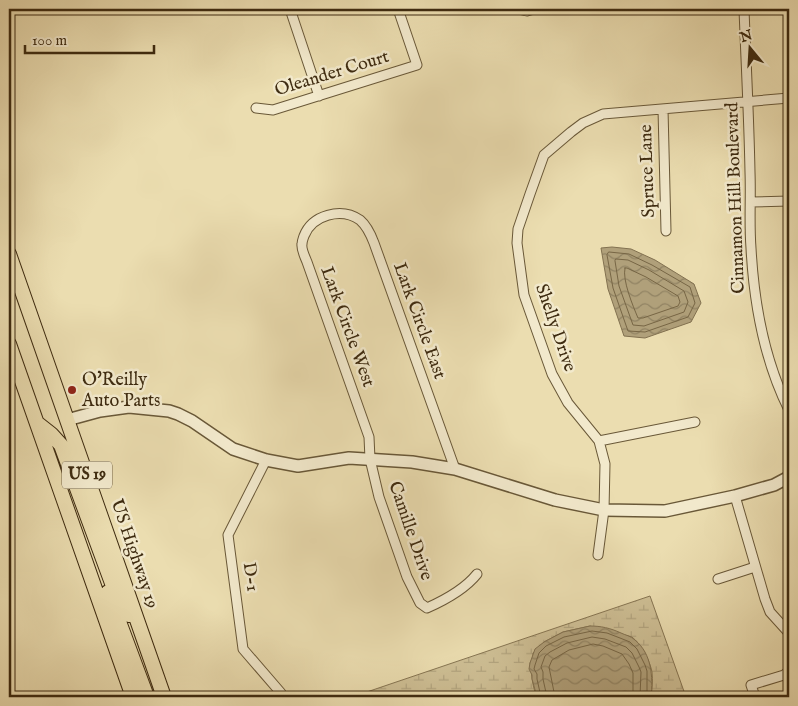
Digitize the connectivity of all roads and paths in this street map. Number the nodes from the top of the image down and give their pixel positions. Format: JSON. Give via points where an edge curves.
{"nodes":[{"id":1,"x":290,"y":9,"type":"edge"},
{"id":2,"x":398,"y":9,"type":"edge"},
{"id":3,"x":518,"y":9,"type":"edge"},
{"id":4,"x":534,"y":9,"type":"edge"},
{"id":5,"x":744,"y":9,"type":"edge"},
{"id":6,"x":319,"y":96,"type":"junction"},
{"id":7,"x":789,"y":98,"type":"edge"},
{"id":8,"x":748,"y":101,"type":"junction"},
{"id":9,"x":256,"y":108,"type":"dead end"},
{"id":10,"x":663,"y":109,"type":"junction"},
{"id":11,"x":789,"y":201,"type":"edge"},
{"id":12,"x":751,"y":202,"type":"junction"},
{"id":13,"x":325,"y":216,"type":"joint"},
{"id":14,"x":666,"y":232,"type":"dead end"},
{"id":15,"x":9,"y":254,"type":"edge"},
{"id":16,"x":9,"y":344,"type":"edge"},
{"id":17,"x":789,"y":410,"type":"edge"},
{"id":18,"x":67,"y":420,"type":"junction"},
{"id":19,"x":36,"y":422,"type":"junction"},
{"id":20,"x":695,"y":422,"type":"dead end"},
{"id":21,"x":599,"y":441,"type":"junction"},
{"id":22,"x":370,"y":459,"type":"junction"},
{"id":23,"x":266,"y":460,"type":"junction"},
{"id":24,"x":455,"y":469,"type":"junction"},
{"id":25,"x":789,"y":477,"type":"edge"},
{"id":26,"x":735,"y":496,"type":"junction"},
{"id":27,"x":604,"y":510,"type":"junction"},
{"id":28,"x":77,"y":538,"type":"junction"},
{"id":29,"x":598,"y":555,"type":"dead end"},
{"id":30,"x":756,"y":568,"type":"junction"},
{"id":31,"x":477,"y":574,"type":"dead end"},
{"id":32,"x":718,"y":579,"type":"dead end"},
{"id":33,"x":789,"y":633,"type":"edge"},
{"id":34,"x":144,"y":639,"type":"junction"},
{"id":35,"x":789,"y":671,"type":"edge"},
{"id":36,"x":281,"y":693,"type":"dead end"},
{"id":37,"x":133,"y":697,"type":"edge"},
{"id":38,"x":147,"y":697,"type":"edge"},
{"id":39,"x":164,"y":697,"type":"edge"},
{"id":40,"x":755,"y":697,"type":"edge"}],
"edges":[{"from":1,"to":6,"type":"street"},
{"from":2,"to":6,"type":"street","name":"Oleander Court","via":[[417,65]]},
{"from":3,"to":4,"type":"street"},
{"from":5,"to":8,"type":"street","name":"Cinnamon Hill Boulevard"},
{"from":6,"to":9,"type":"street","name":"Oleander Court","via":[[273,110]]},
{"from":7,"to":8,"type":"street","name":"Shelly Drive"},
{"from":8,"to":10,"type":"street","name":"Shelly Drive"},
{"from":8,"to":12,"type":"street","name":"Cinnamon Hill Boulevard"},
{"from":10,"to":14,"type":"street","name":"Spruce Lane"},
{"from":10,"to":21,"type":"street","name":"Shelly Drive","via":[[603,114],[571,132],[544,155],[518,229],[524,295],[552,374],[568,402]]},
{"from":11,"to":12,"type":"street"},
{"from":12,"to":17,"type":"street","name":"Cinnamon Hill Boulevard","via":[[753,286],[763,338],[779,390]]},
{"from":13,"to":22,"type":"street","name":"Lark Circle West","via":[[315,220],[301,244],[369,437]]},
{"from":13,"to":24,"type":"street","name":"Lark Circle East","via":[[348,215],[360,220],[368,230]]},
{"from":15,"to":18,"type":"highway","name":"US Highway 19","number":"US 19"},
{"from":16,"to":19,"type":"highway","number":"US 19"},
{"from":18,"to":23,"type":"street","via":[[130,407],[169,411],[192,421],[233,449]]},
{"from":18,"to":34,"type":"highway","name":"US Highway 19","number":"US 19"},
{"from":19,"to":28,"type":"highway","number":"US 19"},
{"from":19,"to":34,"type":"highway","via":[[61,445],[116,594]]},
{"from":20,"to":21,"type":"street"},
{"from":21,"to":27,"type":"street","name":"Shelly Drive","via":[[605,464]]},
{"from":22,"to":23,"type":"street","via":[[349,458],[298,466]]},
{"from":22,"to":24,"type":"street"},
{"from":22,"to":31,"type":"street","name":"Camille Drive","via":[[379,497],[407,577],[420,603],[427,608],[440,603]]},
{"from":23,"to":36,"type":"street","name":"D-1","via":[[228,535],[243,649]]},
{"from":24,"to":27,"type":"street","via":[[555,500]]},
{"from":25,"to":26,"type":"street","via":[[774,485]]},
{"from":26,"to":27,"type":"street","via":[[665,511]]},
{"from":26,"to":30,"type":"street"},
{"from":27,"to":29,"type":"street","name":"Shelly Drive"},
{"from":28,"to":37,"type":"highway","number":"US 19"},
{"from":28,"to":38,"type":"highway","via":[[104,578]]},
{"from":30,"to":32,"type":"street"},
{"from":30,"to":33,"type":"street","via":[[770,612]]},
{"from":34,"to":39,"type":"highway","name":"US Highway 19","number":"US 19"},
{"from":35,"to":40,"type":"street","via":[[751,685]]}]}
